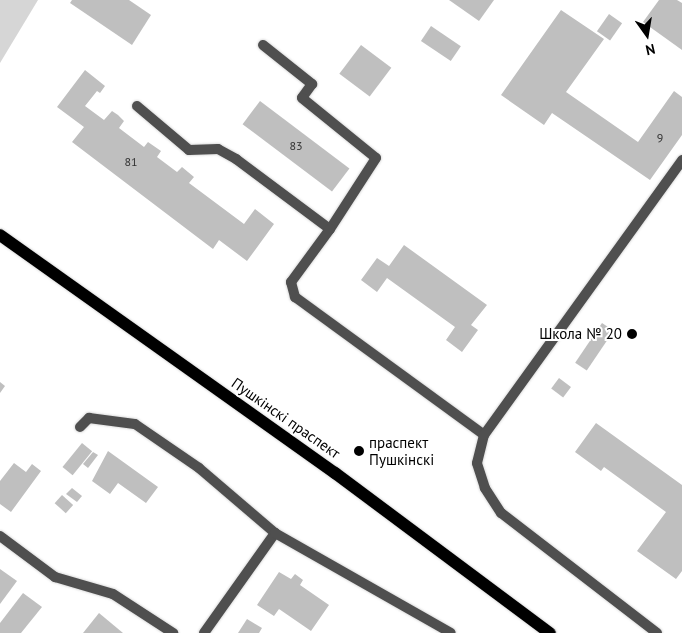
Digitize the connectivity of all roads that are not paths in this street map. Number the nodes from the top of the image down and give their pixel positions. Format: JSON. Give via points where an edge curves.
{"nodes":[{"id":1,"x":263,"y":45,"type":"dead end"},
{"id":2,"x":137,"y":106,"type":"dead end"},
{"id":3,"x":682,"y":160,"type":"edge"},
{"id":4,"x":330,"y":229,"type":"junction"},
{"id":5,"x":0,"y":235,"type":"edge"},
{"id":6,"x":80,"y":427,"type":"dead end"},
{"id":7,"x":484,"y":435,"type":"junction"},
{"id":8,"x":275,"y":532,"type":"junction"},
{"id":9,"x":0,"y":536,"type":"edge"},
{"id":10,"x":173,"y":633,"type":"edge"},
{"id":11,"x":204,"y":633,"type":"edge"},
{"id":12,"x":451,"y":633,"type":"edge"},
{"id":13,"x":550,"y":633,"type":"edge"},
{"id":14,"x":657,"y":633,"type":"edge"}],
"edges":[{"from":1,"to":4,"type":"street","via":[[312,84],[302,98],[376,158]]},
{"from":2,"to":4,"type":"street","via":[[188,150],[218,149],[236,158]]},
{"from":3,"to":7,"type":"street"},
{"from":4,"to":7,"type":"street","via":[[291,282],[295,297]]},
{"from":5,"to":13,"type":"main road","name":"Пушкінскі праспект","via":[[336,473]]},
{"from":6,"to":8,"type":"street","via":[[89,418],[136,424],[199,468]]},
{"from":7,"to":14,"type":"street","via":[[477,463],[485,488],[501,513]]},
{"from":8,"to":11,"type":"street"},
{"from":8,"to":12,"type":"street"},
{"from":9,"to":10,"type":"street","via":[[55,577],[114,594]]}]}
